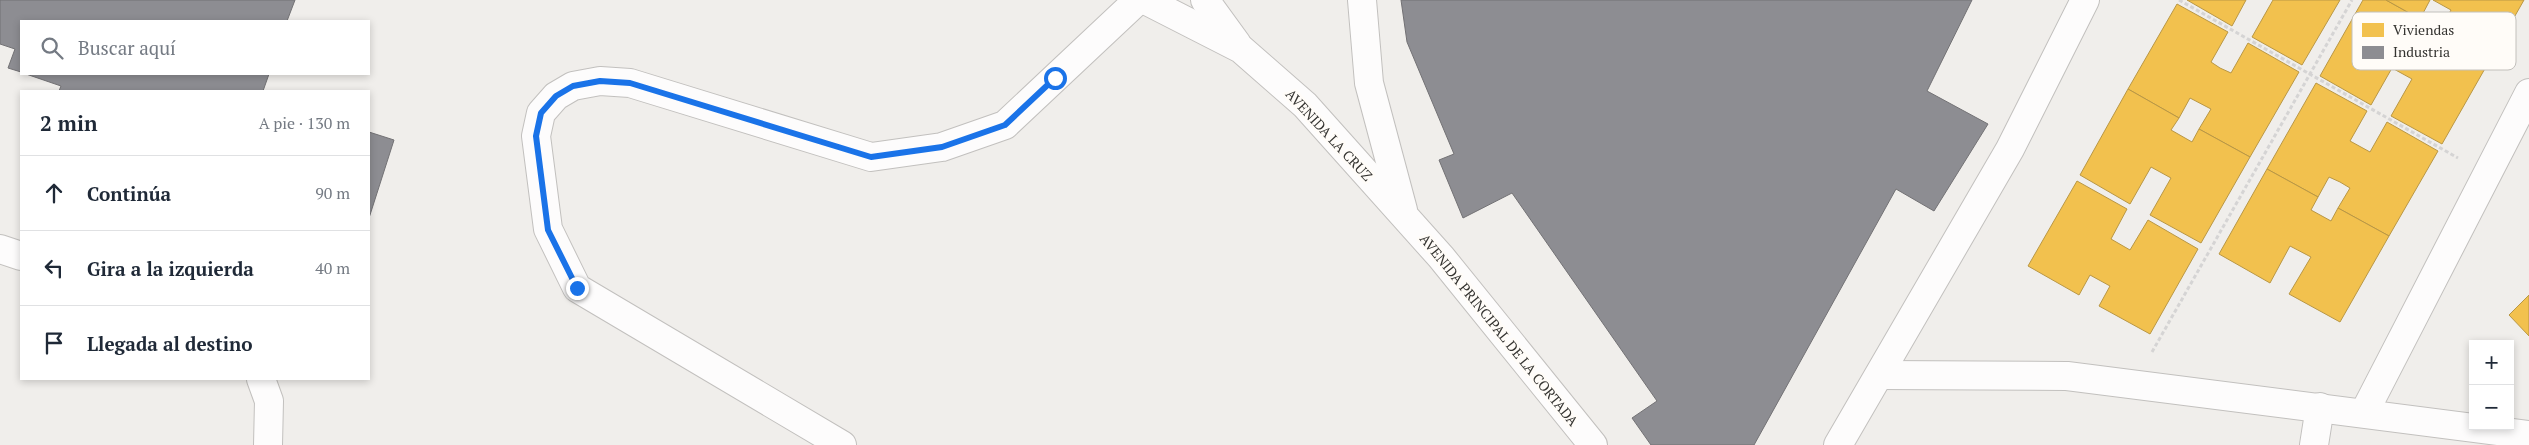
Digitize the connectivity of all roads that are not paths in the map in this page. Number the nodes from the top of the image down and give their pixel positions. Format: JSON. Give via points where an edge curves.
{"nodes":[{"id":1,"x":1138,"y":0,"type":"edge"},
{"id":2,"x":1145,"y":0,"type":"edge"},
{"id":3,"x":1205,"y":0,"type":"edge"},
{"id":4,"x":1362,"y":0,"type":"edge"},
{"id":5,"x":2086,"y":0,"type":"edge"},
{"id":6,"x":1241,"y":49,"type":"junction"},
{"id":7,"x":2529,"y":93,"type":"edge"},
{"id":8,"x":1404,"y":216,"type":"junction"},
{"id":9,"x":0,"y":249,"type":"edge"},
{"id":10,"x":20,"y":256,"type":"edge"},
{"id":11,"x":1880,"y":375,"type":"junction"},
{"id":12,"x":261,"y":380,"type":"edge"},
{"id":13,"x":2320,"y":407,"type":"junction"},
{"id":14,"x":2364,"y":413,"type":"junction"},
{"id":15,"x":2529,"y":435,"type":"edge"},
{"id":16,"x":268,"y":445,"type":"edge"},
{"id":17,"x":842,"y":445,"type":"edge"},
{"id":18,"x":1593,"y":445,"type":"edge"},
{"id":19,"x":1838,"y":445,"type":"edge"},
{"id":20,"x":2314,"y":445,"type":"edge"}],
"edges":[{"from":1,"to":17,"type":"street","via":[[1005,125],[942,147],[871,157],[630,83],[600,81],[573,86],[556,96],[541,113],[536,136],[548,230],[577,288]]},
{"from":2,"to":6,"type":"street","name":"AVENIDA LA CRUZ"},
{"from":3,"to":6,"type":"street"},
{"from":4,"to":8,"type":"street","via":[[1369,83]]},
{"from":5,"to":11,"type":"street","via":[[2010,148]]},
{"from":6,"to":8,"type":"street","name":"AVENIDA LA CRUZ","via":[[1304,105]]},
{"from":7,"to":14,"type":"street"},
{"from":8,"to":18,"type":"street","name":"AVENIDA PRINCIPAL DE LA CORTADA"},
{"from":9,"to":10,"type":"street"},
{"from":11,"to":13,"type":"street","via":[[2067,376]]},
{"from":11,"to":19,"type":"street"},
{"from":12,"to":16,"type":"street","via":[[269,401]]},
{"from":13,"to":14,"type":"street"},
{"from":13,"to":20,"type":"street"},
{"from":14,"to":15,"type":"street"}]}
